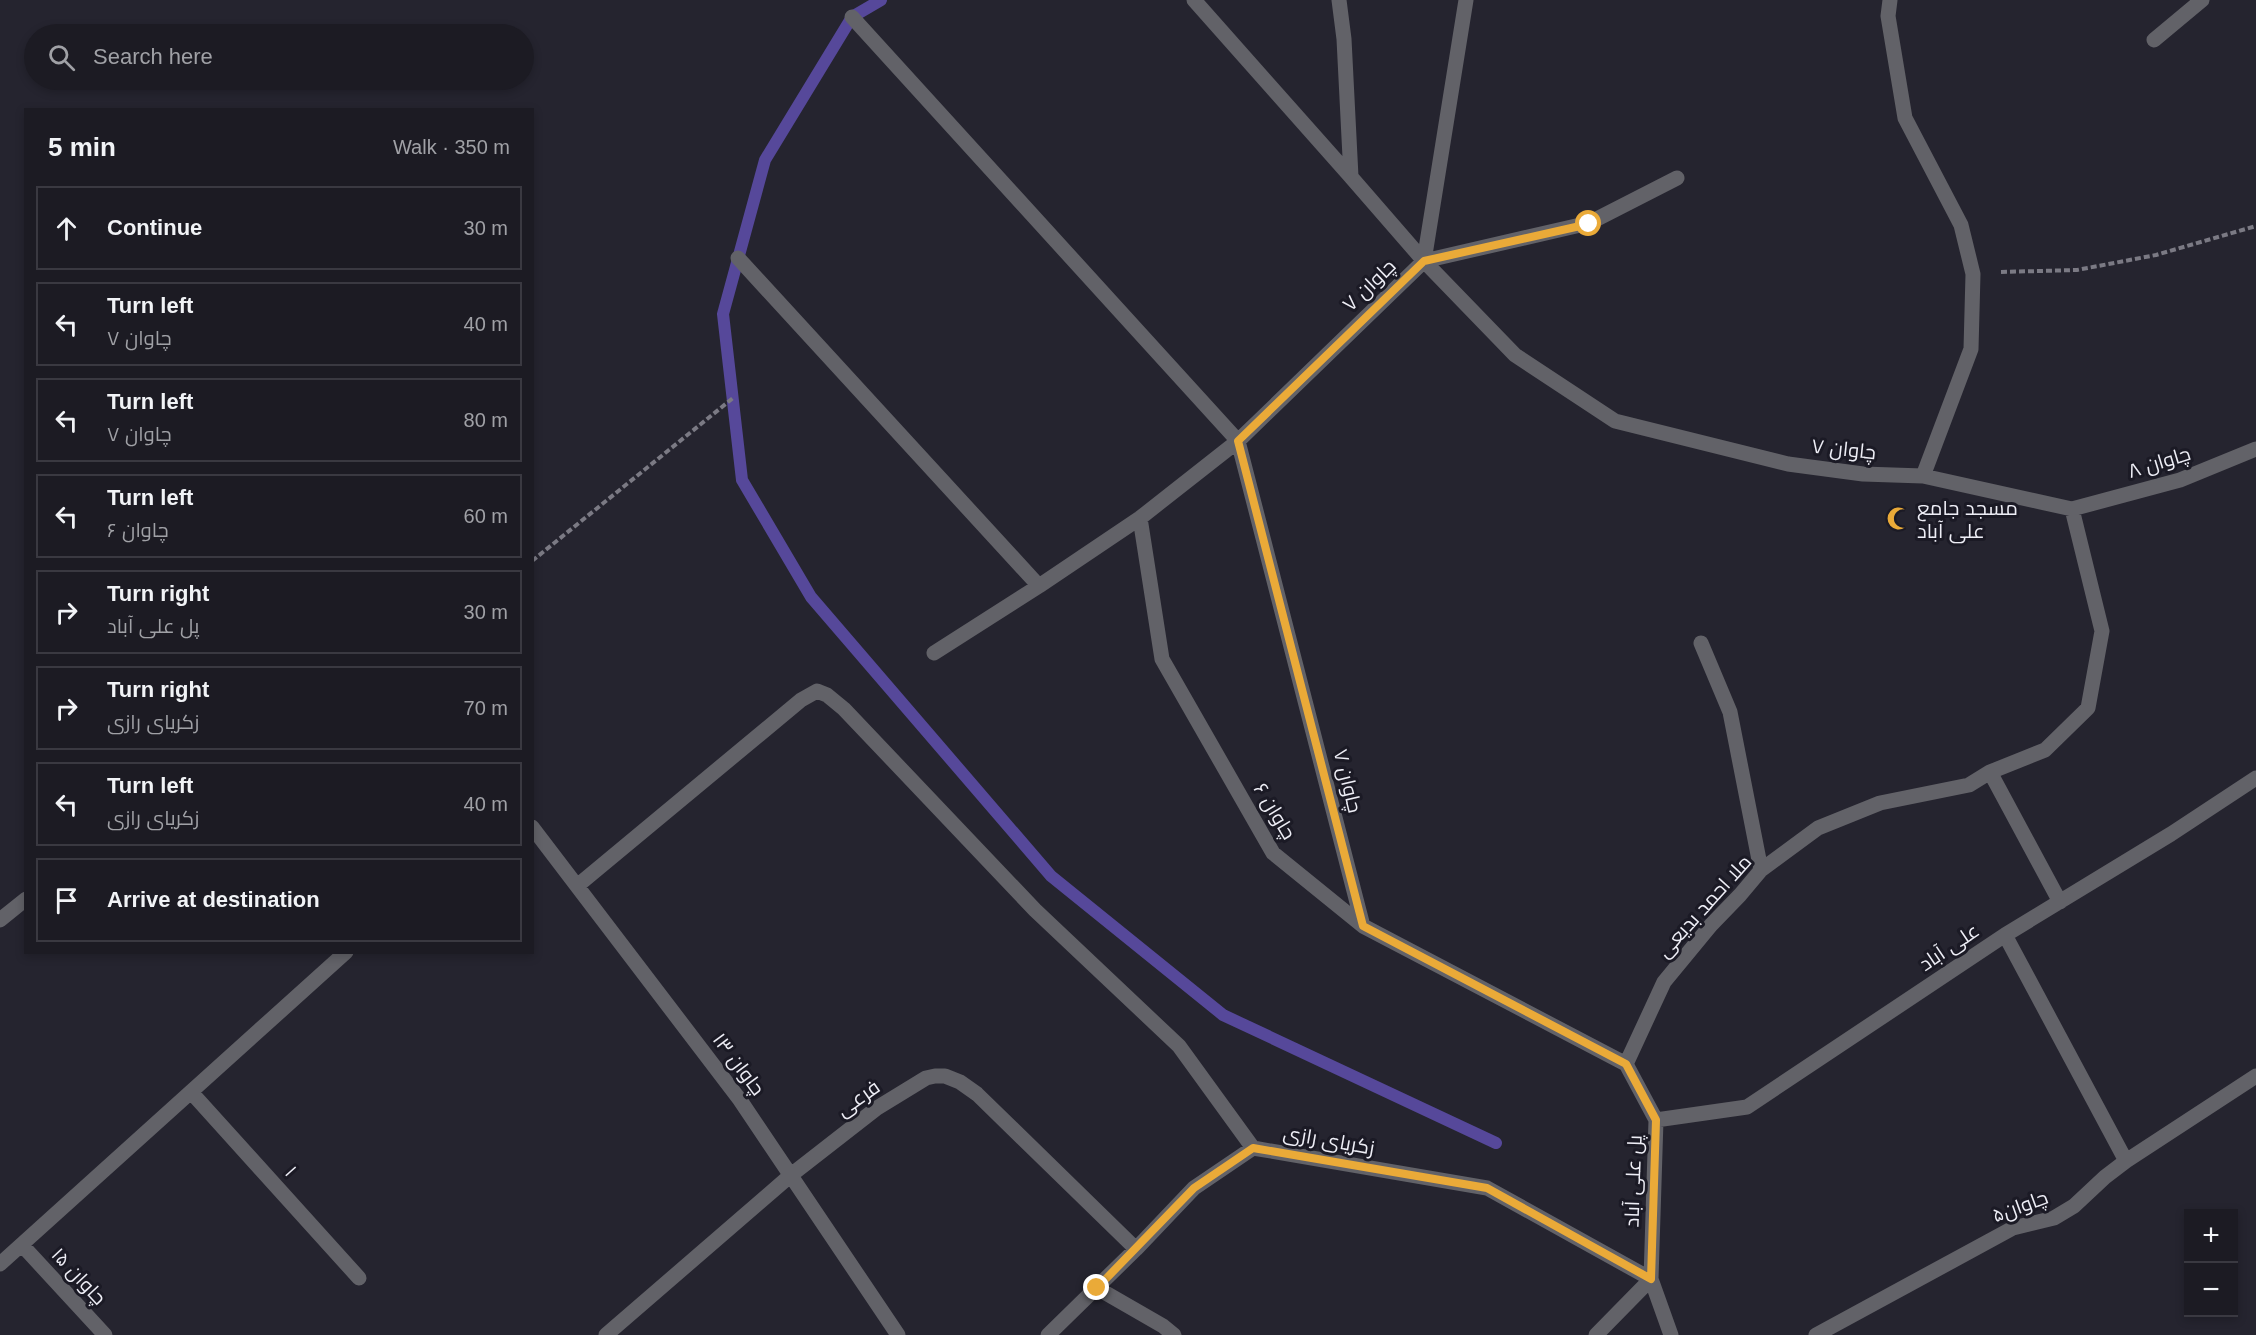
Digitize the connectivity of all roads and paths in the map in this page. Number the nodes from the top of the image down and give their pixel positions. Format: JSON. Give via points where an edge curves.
{"nodes":[{"id":1,"x":1194,"y":0,"type":"edge"},
{"id":2,"x":1339,"y":0,"type":"edge"},
{"id":3,"x":1466,"y":0,"type":"edge"},
{"id":4,"x":1890,"y":0,"type":"edge"},
{"id":5,"x":2202,"y":0,"type":"edge"},
{"id":6,"x":852,"y":17,"type":"dead end"},
{"id":7,"x":2154,"y":40,"type":"dead end"},
{"id":8,"x":1351,"y":177,"type":"junction"},
{"id":9,"x":1677,"y":178,"type":"dead end"},
{"id":10,"x":2256,"y":226,"type":"edge"},
{"id":11,"x":738,"y":258,"type":"dead end"},
{"id":12,"x":1424,"y":261,"type":"junction"},
{"id":13,"x":1973,"y":274,"type":"junction"},
{"id":14,"x":733,"y":398,"type":"dead end"},
{"id":15,"x":1238,"y":441,"type":"junction"},
{"id":16,"x":2256,"y":449,"type":"edge"},
{"id":17,"x":1923,"y":476,"type":"junction"},
{"id":18,"x":2073,"y":508,"type":"junction"},
{"id":19,"x":1140,"y":518,"type":"junction"},
{"id":20,"x":534,"y":559,"type":"edge"},
{"id":21,"x":1039,"y":586,"type":"junction"},
{"id":22,"x":1701,"y":644,"type":"dead end"},
{"id":23,"x":934,"y":653,"type":"dead end"},
{"id":24,"x":1990,"y":772,"type":"junction"},
{"id":25,"x":2256,"y":778,"type":"edge"},
{"id":26,"x":534,"y":829,"type":"edge"},
{"id":27,"x":1761,"y":870,"type":"junction"},
{"id":28,"x":578,"y":886,"type":"junction"},
{"id":29,"x":24,"y":901,"type":"edge"},
{"id":30,"x":2060,"y":902,"type":"junction"},
{"id":31,"x":0,"y":920,"type":"edge"},
{"id":32,"x":1363,"y":926,"type":"junction"},
{"id":33,"x":2005,"y":935,"type":"junction"},
{"id":34,"x":344,"y":954,"type":"edge"},
{"id":35,"x":1626,"y":1064,"type":"junction"},
{"id":36,"x":2256,"y":1076,"type":"edge"},
{"id":37,"x":191,"y":1092,"type":"junction"},
{"id":38,"x":1656,"y":1120,"type":"junction"},
{"id":39,"x":1253,"y":1148,"type":"junction"},
{"id":40,"x":2126,"y":1161,"type":"junction"},
{"id":41,"x":791,"y":1175,"type":"junction"},
{"id":42,"x":22,"y":1245,"type":"junction"},
{"id":43,"x":1136,"y":1249,"type":"junction"},
{"id":44,"x":0,"y":1264,"type":"edge"},
{"id":45,"x":359,"y":1278,"type":"dead end"},
{"id":46,"x":1651,"y":1279,"type":"junction"},
{"id":47,"x":1097,"y":1288,"type":"junction"},
{"id":48,"x":105,"y":1335,"type":"edge"},
{"id":49,"x":606,"y":1335,"type":"edge"},
{"id":50,"x":898,"y":1335,"type":"edge"},
{"id":51,"x":1048,"y":1335,"type":"edge"},
{"id":52,"x":1174,"y":1335,"type":"edge"},
{"id":53,"x":1596,"y":1335,"type":"edge"},
{"id":54,"x":1671,"y":1335,"type":"edge"},
{"id":55,"x":1816,"y":1335,"type":"edge"}],
"edges":[{"from":1,"to":8,"type":"street"},
{"from":2,"to":8,"type":"street"},
{"from":3,"to":12,"type":"street"},
{"from":4,"to":13,"type":"street","via":[[1888,16],[1905,118],[1960,225]]},
{"from":5,"to":7,"type":"street"},
{"from":6,"to":15,"type":"street"},
{"from":8,"to":12,"type":"street"},
{"from":9,"to":12,"type":"street","via":[[1589,224]]},
{"from":10,"to":13,"type":"path","via":[[2156,255],[2077,270]]},
{"from":11,"to":21,"type":"street"},
{"from":12,"to":15,"type":"street","name":"چاوان ۷"},
{"from":12,"to":17,"type":"street","name":"چاوان ۷","via":[[1515,355],[1615,421],[1788,465]]},
{"from":13,"to":17,"type":"street","via":[[1971,349]]},
{"from":14,"to":20,"type":"path"},
{"from":15,"to":19,"type":"street"},
{"from":15,"to":32,"type":"street","name":"چاوان ۷"},
{"from":16,"to":18,"type":"street","name":"چاوان ۸","via":[[2180,480]]},
{"from":17,"to":18,"type":"street","name":"چاوان ۷"},
{"from":18,"to":24,"type":"street","name":"ملا احمد بدیعی","via":[[2102,631],[2088,708],[2045,750]]},
{"from":19,"to":21,"type":"street"},
{"from":19,"to":32,"type":"street","name":"چاوان ۶","via":[[1162,659],[1274,853]]},
{"from":21,"to":23,"type":"street"},
{"from":22,"to":27,"type":"street","via":[[1731,712]]},
{"from":24,"to":27,"type":"street","name":"ملا احمد بدیعی","via":[[1969,785],[1880,803],[1818,828]]},
{"from":24,"to":30,"type":"street"},
{"from":25,"to":30,"type":"street","name":"علی آباد"},
{"from":26,"to":28,"type":"street","name":"چاوان ۱۳"},
{"from":27,"to":35,"type":"street","name":"ملا احمد بدیعی","via":[[1664,982]]},
{"from":28,"to":39,"type":"street","via":[[801,700],[818,691],[844,709],[1035,910],[1179,1046]]},
{"from":28,"to":41,"type":"street","name":"چاوان ۱۳","via":[[741,1100]]},
{"from":29,"to":31,"type":"street"},
{"from":30,"to":33,"type":"street","name":"علی آباد"},
{"from":32,"to":35,"type":"street","name":"چاوان ۶"},
{"from":33,"to":38,"type":"street","name":"علی آباد","via":[[1747,1107]]},
{"from":33,"to":40,"type":"street"},
{"from":34,"to":37,"type":"street"},
{"from":35,"to":38,"type":"street"},
{"from":36,"to":40,"type":"street","name":"چاوان۵"},
{"from":37,"to":42,"type":"street"},
{"from":37,"to":45,"type":"street","name":"۱"},
{"from":38,"to":46,"type":"street","name":"پل علی آباد"},
{"from":39,"to":43,"type":"street","name":"زکریای رازی","via":[[1194,1188]]},
{"from":39,"to":46,"type":"street","name":"زکریای رازی","via":[[1487,1188]]},
{"from":40,"to":55,"type":"street","name":"چاوان۵","via":[[2074,1206],[2054,1218],[2013,1228]]},
{"from":41,"to":43,"type":"street","name":"فرعی","via":[[878,1108],[926,1078],[945,1077],[977,1094]]},
{"from":41,"to":49,"type":"street","name":"فرعی"},
{"from":41,"to":50,"type":"street","name":"چاوان ۱۳"},
{"from":42,"to":44,"type":"street"},
{"from":42,"to":48,"type":"street","name":"چاوان ۱۵"},
{"from":43,"to":47,"type":"street","name":"زکریای رازی"},
{"from":46,"to":53,"type":"street"},
{"from":46,"to":54,"type":"street"},
{"from":47,"to":51,"type":"street","name":"زکریای رازی"},
{"from":47,"to":52,"type":"street"}]}
